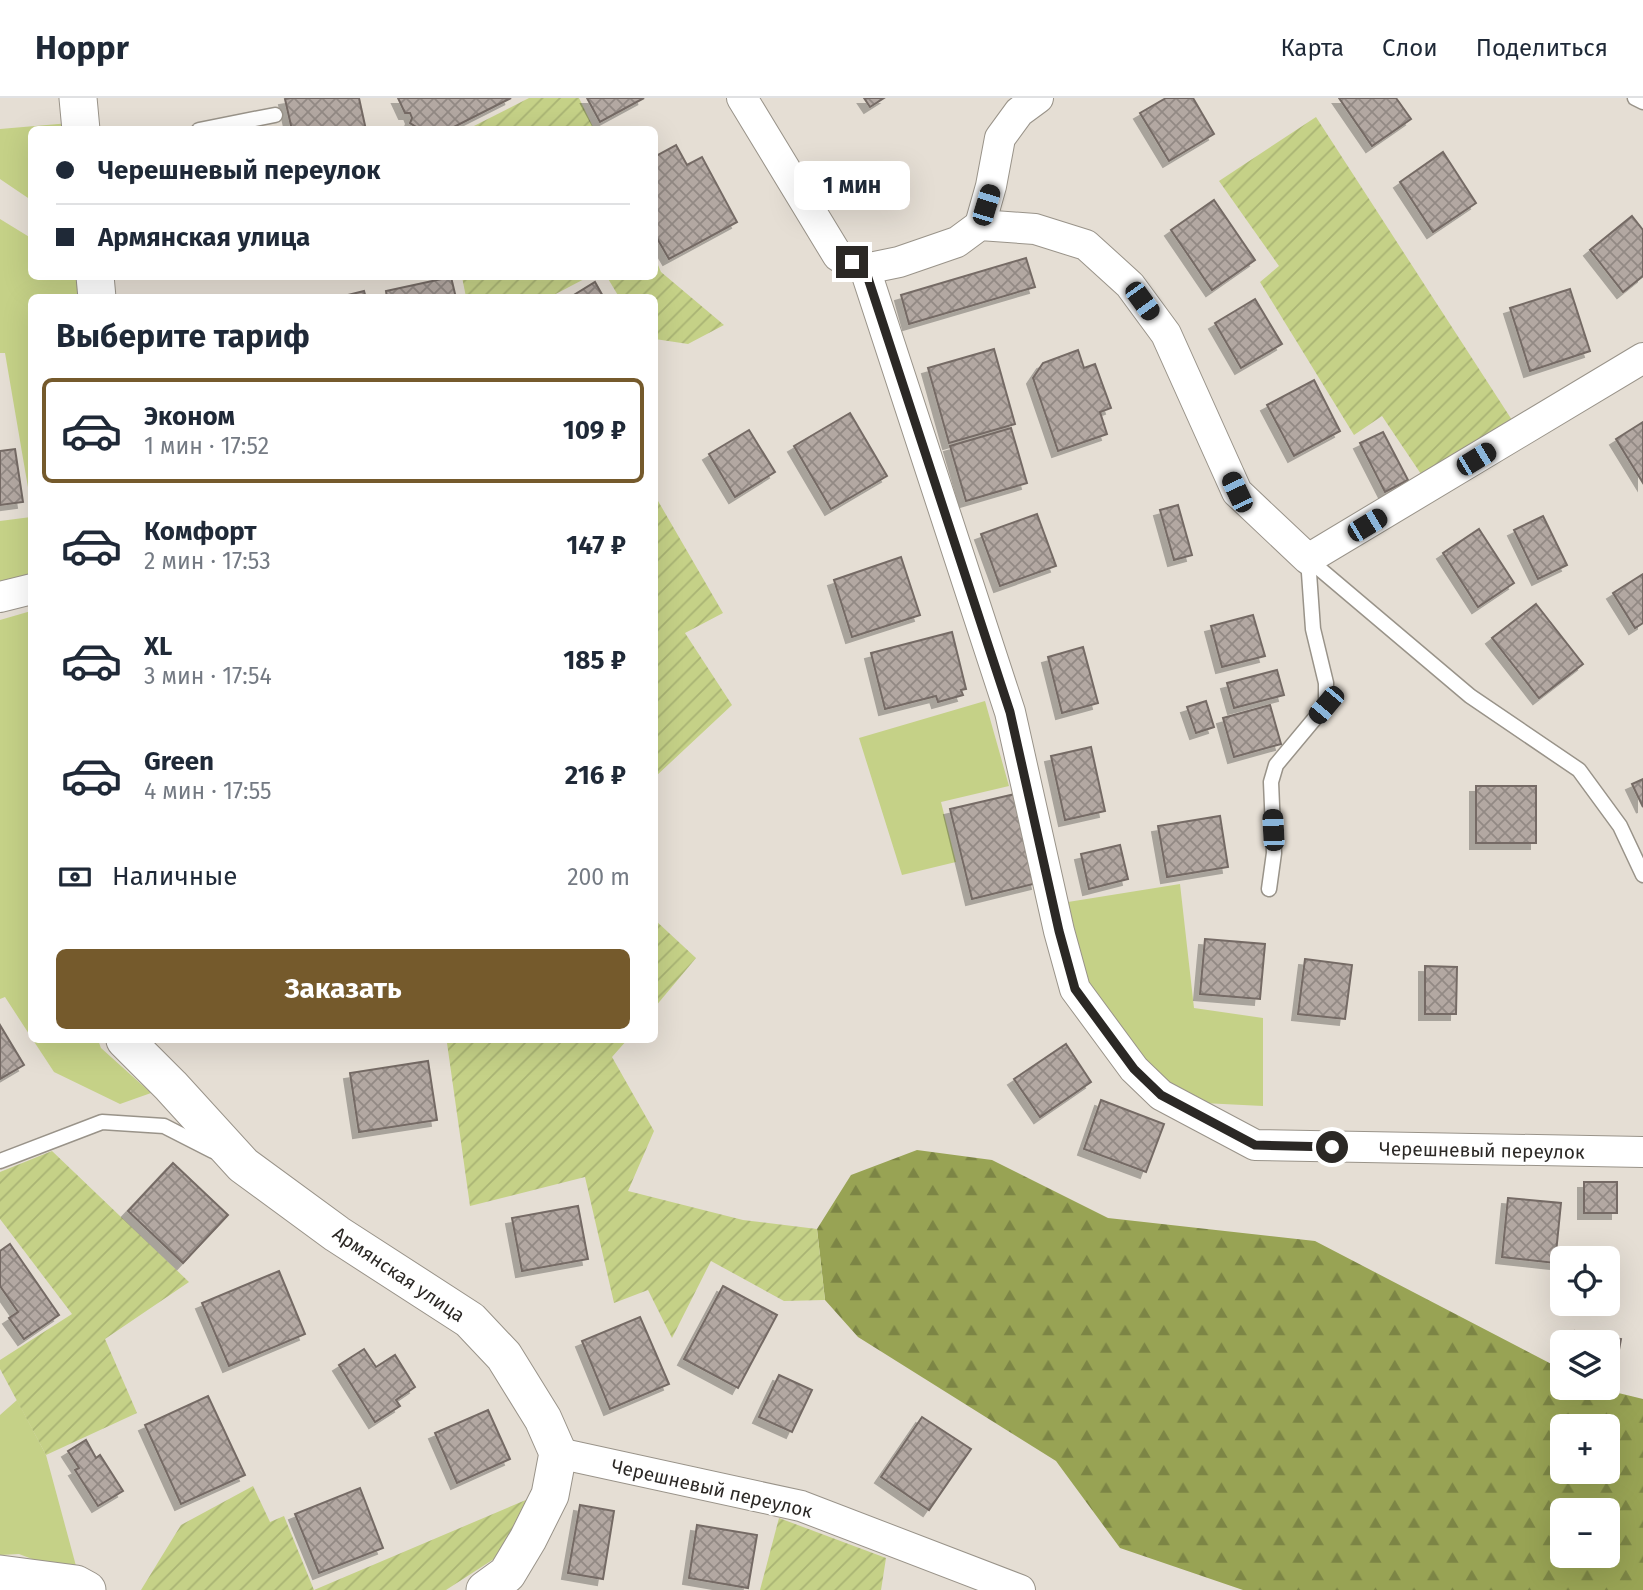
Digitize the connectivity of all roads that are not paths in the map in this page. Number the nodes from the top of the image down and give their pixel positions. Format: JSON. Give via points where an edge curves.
{"nodes":[{"id":1,"x":78,"y":98,"type":"edge"},
{"id":2,"x":742,"y":98,"type":"edge"},
{"id":3,"x":1038,"y":98,"type":"edge"},
{"id":4,"x":1635,"y":98,"type":"edge"},
{"id":5,"x":1643,"y":102,"type":"edge"},
{"id":6,"x":275,"y":115,"type":"dead end"},
{"id":7,"x":81,"y":126,"type":"edge"},
{"id":8,"x":219,"y":126,"type":"edge"},
{"id":9,"x":980,"y":225,"type":"junction"},
{"id":10,"x":865,"y":269,"type":"junction"},
{"id":11,"x":1643,"y":358,"type":"edge"},
{"id":12,"x":1308,"y":559,"type":"junction"},
{"id":13,"x":28,"y":590,"type":"edge"},
{"id":14,"x":0,"y":597,"type":"edge"},
{"id":15,"x":1643,"y":875,"type":"edge"},
{"id":16,"x":1269,"y":889,"type":"dead end"},
{"id":17,"x":128,"y":1043,"type":"edge"},
{"id":18,"x":1643,"y":1152,"type":"edge"},
{"id":19,"x":0,"y":1161,"type":"edge"},
{"id":20,"x":243,"y":1165,"type":"junction"},
{"id":21,"x":558,"y":1453,"type":"junction"},
{"id":22,"x":0,"y":1574,"type":"edge"},
{"id":23,"x":87,"y":1590,"type":"edge"},
{"id":24,"x":485,"y":1590,"type":"edge"},
{"id":25,"x":1020,"y":1590,"type":"edge"}],
"edges":[{"from":1,"to":7,"type":"street"},
{"from":2,"to":10,"type":"street","via":[[838,256]]},
{"from":3,"to":9,"type":"street","via":[[1019,112],[1000,138]]},
{"from":4,"to":5,"type":"lane"},
{"from":6,"to":8,"type":"lane"},
{"from":9,"to":10,"type":"street","via":[[957,242]]},
{"from":9,"to":12,"type":"street","via":[[1035,229],[1086,245],[1130,285],[1166,334],[1237,492]]},
{"from":10,"to":18,"type":"street","name":"Черешневый переулок","via":[[1010,712],[1075,989],[1134,1069],[1161,1095],[1255,1145]]},
{"from":11,"to":12,"type":"street"},
{"from":12,"to":15,"type":"lane","via":[[1470,696],[1579,770],[1620,826]]},
{"from":12,"to":16,"type":"lane","via":[[1313,629],[1326,683],[1326,705],[1276,765],[1271,782],[1274,853]]},
{"from":13,"to":14,"type":"street"},
{"from":17,"to":20,"type":"street","name":"Армянская улица"},
{"from":19,"to":20,"type":"lane","via":[[102,1122],[164,1126]]},
{"from":20,"to":21,"type":"street","name":"Армянская улица","via":[[347,1241],[470,1320],[504,1356]]},
{"from":21,"to":24,"type":"street","via":[[550,1495],[528,1539],[507,1574]]},
{"from":21,"to":25,"type":"street","name":"Черешневый переулок","via":[[802,1506]]},
{"from":22,"to":23,"type":"street","via":[[76,1584]]}]}
